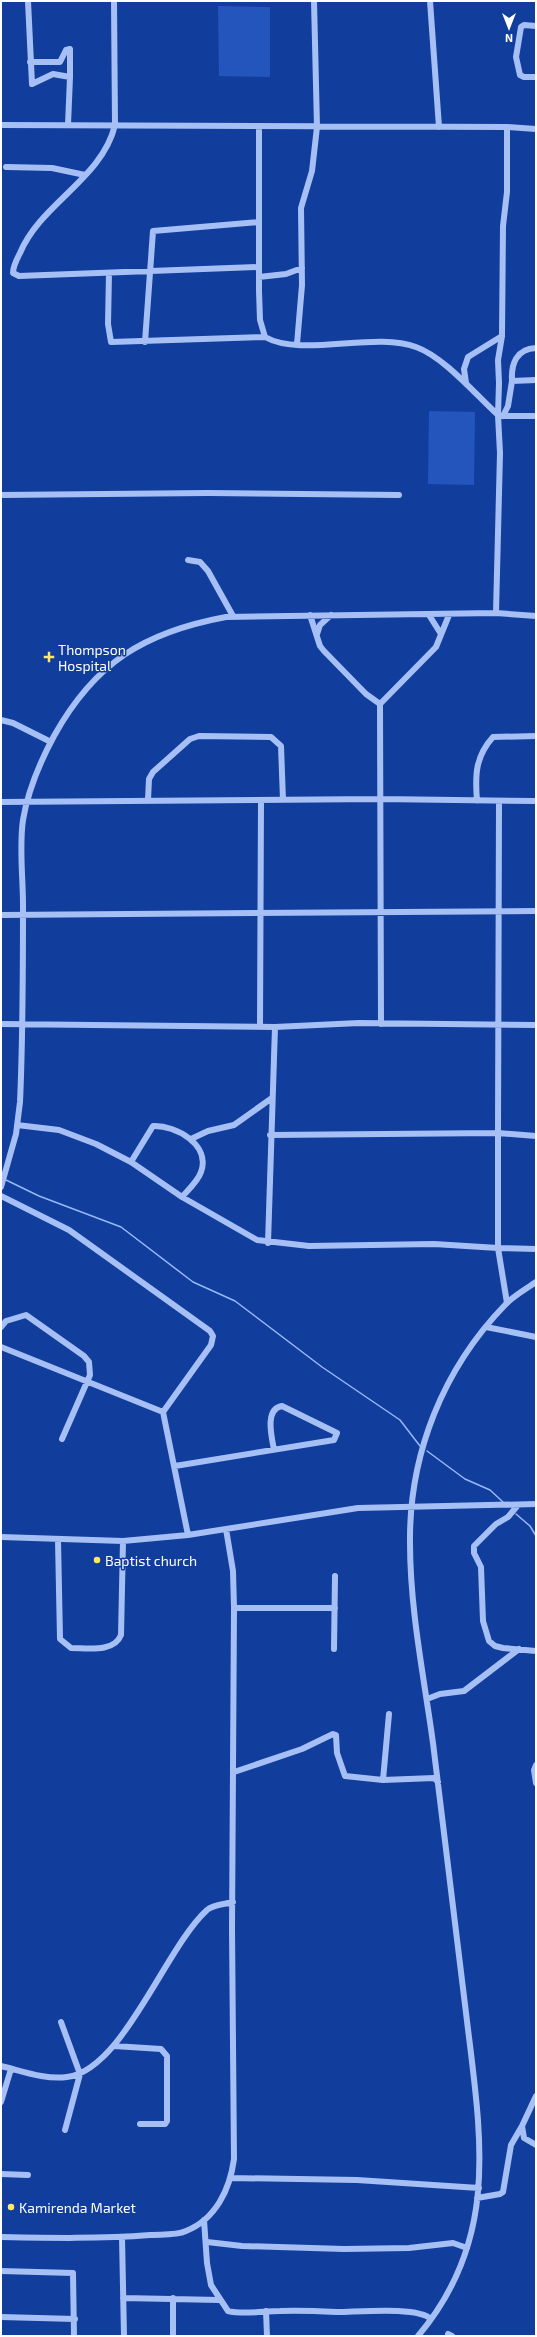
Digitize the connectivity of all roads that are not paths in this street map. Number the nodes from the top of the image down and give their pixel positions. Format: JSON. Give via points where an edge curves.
{"nodes":[{"id":1,"x":28,"y":1,"type":"edge"},
{"id":2,"x":114,"y":1,"type":"edge"},
{"id":3,"x":314,"y":1,"type":"edge"},
{"id":4,"x":430,"y":1,"type":"edge"},
{"id":5,"x":536,"y":26,"type":"edge"},
{"id":6,"x":30,"y":62,"type":"junction"},
{"id":7,"x":60,"y":62,"type":"junction"},
{"id":8,"x":58,"y":74,"type":"junction"},
{"id":9,"x":70,"y":77,"type":"junction"},
{"id":10,"x":536,"y":78,"type":"edge"},
{"id":11,"x":1,"y":125,"type":"edge"},
{"id":12,"x":68,"y":125,"type":"junction"},
{"id":13,"x":115,"y":125,"type":"junction"},
{"id":14,"x":258,"y":126,"type":"junction"},
{"id":15,"x":317,"y":127,"type":"junction"},
{"id":16,"x":439,"y":127,"type":"junction"},
{"id":17,"x":507,"y":127,"type":"junction"},
{"id":18,"x":536,"y":129,"type":"edge"},
{"id":19,"x":6,"y":168,"type":"dead end"},
{"id":20,"x":85,"y":175,"type":"junction"},
{"id":21,"x":259,"y":222,"type":"junction"},
{"id":22,"x":259,"y":267,"type":"junction"},
{"id":23,"x":302,"y":268,"type":"junction"},
{"id":24,"x":109,"y":272,"type":"junction"},
{"id":25,"x":149,"y":272,"type":"junction"},
{"id":26,"x":259,"y":276,"type":"junction"},
{"id":27,"x":502,"y":336,"type":"junction"},
{"id":28,"x":265,"y":337,"type":"junction"},
{"id":29,"x":145,"y":342,"type":"junction"},
{"id":30,"x":296,"y":344,"type":"junction"},
{"id":31,"x":536,"y":348,"type":"edge"},
{"id":32,"x":536,"y":380,"type":"edge"},
{"id":33,"x":512,"y":381,"type":"junction"},
{"id":34,"x":466,"y":383,"type":"junction"},
{"id":35,"x":500,"y":416,"type":"junction"},
{"id":36,"x":536,"y":416,"type":"edge"},
{"id":37,"x":1,"y":495,"type":"edge"},
{"id":38,"x":400,"y":495,"type":"dead end"},
{"id":39,"x":188,"y":560,"type":"dead end"},
{"id":40,"x":496,"y":613,"type":"junction"},
{"id":41,"x":310,"y":615,"type":"junction"},
{"id":42,"x":330,"y":615,"type":"junction"},
{"id":43,"x":429,"y":615,"type":"junction"},
{"id":44,"x":449,"y":615,"type":"junction"},
{"id":45,"x":233,"y":616,"type":"junction"},
{"id":46,"x":536,"y":616,"type":"edge"},
{"id":47,"x":317,"y":634,"type":"junction"},
{"id":48,"x":441,"y":634,"type":"junction"},
{"id":49,"x":380,"y":704,"type":"junction"},
{"id":50,"x":1,"y":720,"type":"edge"},
{"id":51,"x":536,"y":736,"type":"edge"},
{"id":52,"x":50,"y":742,"type":"junction"},
{"id":53,"x":381,"y":799,"type":"junction"},
{"id":54,"x":148,"y":800,"type":"junction"},
{"id":55,"x":283,"y":800,"type":"junction"},
{"id":56,"x":261,"y":801,"type":"junction"},
{"id":57,"x":477,"y":801,"type":"junction"},
{"id":58,"x":536,"y":801,"type":"edge"},
{"id":59,"x":1,"y":802,"type":"edge"},
{"id":60,"x":28,"y":802,"type":"junction"},
{"id":61,"x":499,"y":802,"type":"junction"},
{"id":62,"x":500,"y":910,"type":"junction"},
{"id":63,"x":536,"y":911,"type":"edge"},
{"id":64,"x":381,"y":913,"type":"junction"},
{"id":65,"x":261,"y":914,"type":"junction"},
{"id":66,"x":1,"y":915,"type":"edge"},
{"id":67,"x":23,"y":915,"type":"junction"},
{"id":68,"x":1,"y":1024,"type":"edge"},
{"id":69,"x":22,"y":1024,"type":"junction"},
{"id":70,"x":381,"y":1024,"type":"junction"},
{"id":71,"x":500,"y":1025,"type":"junction"},
{"id":72,"x":536,"y":1025,"type":"edge"},
{"id":73,"x":260,"y":1026,"type":"junction"},
{"id":74,"x":275,"y":1027,"type":"junction"},
{"id":75,"x":272,"y":1098,"type":"junction"},
{"id":76,"x":17,"y":1125,"type":"junction"},
{"id":77,"x":498,"y":1134,"type":"junction"},
{"id":78,"x":270,"y":1135,"type":"junction"},
{"id":79,"x":536,"y":1136,"type":"edge"},
{"id":80,"x":191,"y":1139,"type":"junction"},
{"id":81,"x":131,"y":1162,"type":"junction"},
{"id":82,"x":1,"y":1187,"type":"edge"},
{"id":83,"x":1,"y":1196,"type":"edge"},
{"id":84,"x":182,"y":1197,"type":"junction"},
{"id":85,"x":268,"y":1243,"type":"junction"},
{"id":86,"x":498,"y":1248,"type":"junction"},
{"id":87,"x":536,"y":1248,"type":"edge"},
{"id":88,"x":536,"y":1282,"type":"edge"},
{"id":89,"x":506,"y":1303,"type":"junction"},
{"id":90,"x":486,"y":1327,"type":"junction"},
{"id":91,"x":1,"y":1328,"type":"edge"},
{"id":92,"x":536,"y":1337,"type":"edge"},
{"id":93,"x":1,"y":1347,"type":"edge"},
{"id":94,"x":86,"y":1382,"type":"junction"},
{"id":95,"x":163,"y":1412,"type":"junction"},
{"id":96,"x":62,"y":1439,"type":"dead end"},
{"id":97,"x":274,"y":1450,"type":"junction"},
{"id":98,"x":175,"y":1466,"type":"junction"},
{"id":99,"x":536,"y":1504,"type":"edge"},
{"id":100,"x":518,"y":1505,"type":"junction"},
{"id":101,"x":226,"y":1529,"type":"junction"},
{"id":102,"x":188,"y":1535,"type":"junction"},
{"id":103,"x":1,"y":1537,"type":"edge"},
{"id":104,"x":58,"y":1540,"type":"junction"},
{"id":105,"x":122,"y":1541,"type":"junction"},
{"id":106,"x":335,"y":1576,"type":"dead end"},
{"id":107,"x":234,"y":1608,"type":"junction"},
{"id":108,"x":335,"y":1608,"type":"junction"},
{"id":109,"x":334,"y":1649,"type":"dead end"},
{"id":110,"x":519,"y":1650,"type":"junction"},
{"id":111,"x":536,"y":1651,"type":"edge"},
{"id":112,"x":427,"y":1699,"type":"junction"},
{"id":113,"x":389,"y":1714,"type":"dead end"},
{"id":114,"x":536,"y":1765,"type":"edge"},
{"id":115,"x":234,"y":1772,"type":"junction"},
{"id":116,"x":383,"y":1780,"type":"junction"},
{"id":117,"x":438,"y":1782,"type":"junction"},
{"id":118,"x":536,"y":1783,"type":"edge"},
{"id":119,"x":233,"y":1902,"type":"junction"},
{"id":120,"x":61,"y":2022,"type":"dead end"},
{"id":121,"x":114,"y":2046,"type":"junction"},
{"id":122,"x":1,"y":2066,"type":"edge"},
{"id":123,"x":10,"y":2069,"type":"junction"},
{"id":124,"x":80,"y":2074,"type":"junction"},
{"id":125,"x":536,"y":2096,"type":"edge"},
{"id":126,"x":1,"y":2102,"type":"edge"},
{"id":127,"x":140,"y":2124,"type":"dead end"},
{"id":128,"x":522,"y":2126,"type":"junction"},
{"id":129,"x":65,"y":2130,"type":"dead end"},
{"id":130,"x":536,"y":2145,"type":"edge"},
{"id":131,"x":1,"y":2174,"type":"edge"},
{"id":132,"x":28,"y":2175,"type":"dead end"},
{"id":133,"x":231,"y":2178,"type":"junction"},
{"id":134,"x":479,"y":2188,"type":"junction"},
{"id":135,"x":477,"y":2198,"type":"junction"},
{"id":136,"x":204,"y":2220,"type":"junction"},
{"id":137,"x":1,"y":2237,"type":"edge"},
{"id":138,"x":122,"y":2237,"type":"junction"},
{"id":139,"x":207,"y":2242,"type":"junction"},
{"id":140,"x":468,"y":2248,"type":"junction"},
{"id":141,"x":1,"y":2271,"type":"edge"},
{"id":142,"x":123,"y":2298,"type":"junction"},
{"id":143,"x":173,"y":2298,"type":"junction"},
{"id":144,"x":220,"y":2300,"type":"junction"},
{"id":145,"x":266,"y":2311,"type":"junction"},
{"id":146,"x":1,"y":2317,"type":"edge"},
{"id":147,"x":74,"y":2319,"type":"junction"},
{"id":148,"x":431,"y":2319,"type":"junction"},
{"id":149,"x":74,"y":2336,"type":"edge"},
{"id":150,"x":124,"y":2336,"type":"edge"},
{"id":151,"x":173,"y":2336,"type":"edge"},
{"id":152,"x":267,"y":2336,"type":"edge"},
{"id":153,"x":418,"y":2336,"type":"edge"}],
"edges":[{"from":1,"to":6,"type":"street"},
{"from":2,"to":13,"type":"street"},
{"from":3,"to":15,"type":"street"},
{"from":4,"to":16,"type":"street"},
{"from":5,"to":10,"type":"street","via":[[524,24],[521,27],[516,57],[520,74],[524,78]]},
{"from":6,"to":7,"type":"street"},
{"from":6,"to":8,"type":"street","via":[[32,84],[50,74]]},
{"from":7,"to":8,"type":"street"},
{"from":7,"to":9,"type":"street","via":[[66,50],[70,49]]},
{"from":8,"to":9,"type":"street"},
{"from":9,"to":12,"type":"street"},
{"from":11,"to":12,"type":"street"},
{"from":12,"to":13,"type":"street"},
{"from":13,"to":14,"type":"street"},
{"from":13,"to":20,"type":"street","via":[[105,151]]},
{"from":14,"to":15,"type":"street"},
{"from":14,"to":21,"type":"street"},
{"from":15,"to":16,"type":"street"},
{"from":15,"to":23,"type":"street","via":[[312,171],[301,208]]},
{"from":16,"to":17,"type":"street"},
{"from":17,"to":18,"type":"street"},
{"from":17,"to":27,"type":"street"},
{"from":19,"to":20,"type":"street","via":[[52,168]]},
{"from":20,"to":24,"type":"street","via":[[36,224],[22,247],[13,273],[19,276]]},
{"from":21,"to":22,"type":"street"},
{"from":21,"to":25,"type":"street","via":[[153,231]]},
{"from":22,"to":25,"type":"street"},
{"from":22,"to":26,"type":"street"},
{"from":23,"to":26,"type":"street","via":[[286,274]]},
{"from":23,"to":30,"type":"street"},
{"from":24,"to":25,"type":"street"},
{"from":24,"to":29,"type":"street","via":[[109,341]]},
{"from":25,"to":29,"type":"street"},
{"from":26,"to":28,"type":"street","via":[[260,315]]},
{"from":27,"to":34,"type":"street","via":[[468,357],[464,369]]},
{"from":27,"to":35,"type":"street","via":[[498,360]]},
{"from":28,"to":29,"type":"street"},
{"from":28,"to":30,"type":"street","via":[[272,341]]},
{"from":30,"to":34,"type":"street","via":[[407,344],[424,351]]},
{"from":31,"to":33,"type":"street","via":[[520,354],[514,360]]},
{"from":32,"to":33,"type":"street"},
{"from":33,"to":35,"type":"street","via":[[508,406]]},
{"from":34,"to":35,"type":"street"},
{"from":35,"to":36,"type":"street"},
{"from":35,"to":40,"type":"street"},
{"from":37,"to":38,"type":"street"},
{"from":39,"to":45,"type":"street","via":[[200,562]]},
{"from":40,"to":44,"type":"street"},
{"from":40,"to":46,"type":"street"},
{"from":41,"to":42,"type":"street"},
{"from":41,"to":45,"type":"street"},
{"from":41,"to":47,"type":"street"},
{"from":42,"to":43,"type":"street"},
{"from":42,"to":47,"type":"street","via":[[320,625]]},
{"from":43,"to":44,"type":"street"},
{"from":43,"to":48,"type":"street"},
{"from":44,"to":48,"type":"street"},
{"from":45,"to":52,"type":"street","via":[[174,629],[135,647],[90,683],[68,710]]},
{"from":47,"to":49,"type":"street","via":[[320,646],[332,660]]},
{"from":48,"to":49,"type":"street","via":[[436,647]]},
{"from":49,"to":53,"type":"street"},
{"from":50,"to":52,"type":"street","via":[[13,723]]},
{"from":51,"to":57,"type":"street","via":[[492,737],[483,748],[476,765]]},
{"from":52,"to":60,"type":"street","via":[[36,772]]},
{"from":53,"to":55,"type":"street"},
{"from":53,"to":57,"type":"street"},
{"from":53,"to":64,"type":"street"},
{"from":54,"to":55,"type":"street","via":[[149,779],[153,772],[194,736],[271,737],[277,740],[281,746]]},
{"from":54,"to":56,"type":"street"},
{"from":54,"to":60,"type":"street"},
{"from":55,"to":56,"type":"street"},
{"from":56,"to":65,"type":"street"},
{"from":57,"to":61,"type":"street"},
{"from":58,"to":61,"type":"street"},
{"from":59,"to":60,"type":"street"},
{"from":60,"to":67,"type":"street","via":[[23,821]]},
{"from":61,"to":62,"type":"street"},
{"from":62,"to":63,"type":"street"},
{"from":62,"to":64,"type":"street"},
{"from":62,"to":71,"type":"street"},
{"from":64,"to":65,"type":"street"},
{"from":64,"to":70,"type":"street"},
{"from":65,"to":67,"type":"street"},
{"from":65,"to":73,"type":"street"},
{"from":66,"to":67,"type":"street"},
{"from":67,"to":69,"type":"street"},
{"from":68,"to":69,"type":"street"},
{"from":69,"to":73,"type":"street"},
{"from":69,"to":76,"type":"street"},
{"from":70,"to":71,"type":"street"},
{"from":70,"to":74,"type":"street"},
{"from":71,"to":72,"type":"street"},
{"from":71,"to":77,"type":"street"},
{"from":73,"to":74,"type":"street"},
{"from":74,"to":75,"type":"street"},
{"from":75,"to":78,"type":"street"},
{"from":75,"to":80,"type":"street","via":[[234,1125],[208,1131]]},
{"from":76,"to":81,"type":"street","via":[[59,1130],[96,1144]]},
{"from":76,"to":82,"type":"street"},
{"from":77,"to":78,"type":"street"},
{"from":77,"to":79,"type":"street"},
{"from":77,"to":86,"type":"street"},
{"from":78,"to":85,"type":"street"},
{"from":80,"to":81,"type":"street","via":[[164,1126],[153,1126]]},
{"from":80,"to":84,"type":"street","via":[[201,1152],[201,1173]]},
{"from":81,"to":84,"type":"street"},
{"from":83,"to":95,"type":"street","via":[[69,1230],[210,1330],[211,1345]]},
{"from":84,"to":85,"type":"street","via":[[254,1239]]},
{"from":85,"to":86,"type":"street","via":[[349,1246],[434,1244]]},
{"from":86,"to":87,"type":"street"},
{"from":86,"to":89,"type":"street"},
{"from":88,"to":89,"type":"street"},
{"from":89,"to":90,"type":"street"},
{"from":90,"to":92,"type":"street"},
{"from":90,"to":112,"type":"street","via":[[458,1363],[443,1391],[428,1428],[414,1481],[410,1545],[412,1585]]},
{"from":91,"to":94,"type":"street","via":[[6,1321],[23,1315],[29,1317],[87,1359],[91,1369]]},
{"from":93,"to":94,"type":"street"},
{"from":94,"to":95,"type":"street"},
{"from":94,"to":96,"type":"street"},
{"from":95,"to":98,"type":"street"},
{"from":97,"to":97,"type":"street","via":[[271,1419],[272,1413],[278,1407],[282,1406],[337,1433],[334,1440]]},
{"from":97,"to":98,"type":"street"},
{"from":98,"to":102,"type":"street"},
{"from":99,"to":100,"type":"street"},
{"from":100,"to":101,"type":"street","via":[[358,1508]]},
{"from":100,"to":110,"type":"street","via":[[474,1546],[474,1553],[482,1567],[483,1620],[487,1637],[494,1646]]},
{"from":101,"to":102,"type":"street"},
{"from":101,"to":107,"type":"street","via":[[233,1570]]},
{"from":102,"to":105,"type":"street"},
{"from":103,"to":104,"type":"street"},
{"from":104,"to":105,"type":"street"},
{"from":104,"to":105,"type":"street","via":[[60,1639],[71,1648],[109,1647],[120,1640]]},
{"from":106,"to":108,"type":"street"},
{"from":107,"to":108,"type":"street"},
{"from":107,"to":115,"type":"street"},
{"from":108,"to":109,"type":"street"},
{"from":110,"to":111,"type":"street"},
{"from":110,"to":112,"type":"street","via":[[464,1691],[440,1694]]},
{"from":112,"to":117,"type":"street"},
{"from":113,"to":116,"type":"street"},
{"from":114,"to":118,"type":"street"},
{"from":115,"to":116,"type":"street","via":[[302,1749],[333,1734],[336,1735],[337,1753],[345,1776]]},
{"from":115,"to":119,"type":"street"},
{"from":116,"to":117,"type":"street","via":[[434,1778]]},
{"from":117,"to":134,"type":"street","via":[[479,2122]]},
{"from":119,"to":121,"type":"street","via":[[207,1910],[187,1935]]},
{"from":119,"to":133,"type":"street","via":[[234,2159]]},
{"from":120,"to":124,"type":"street"},
{"from":121,"to":124,"type":"street","via":[[98,2063]]},
{"from":121,"to":127,"type":"street","via":[[161,2049],[167,2056],[167,2121],[165,2124]]},
{"from":122,"to":123,"type":"street"},
{"from":123,"to":124,"type":"street","via":[[52,2078]]},
{"from":123,"to":126,"type":"street"},
{"from":124,"to":129,"type":"street"},
{"from":125,"to":128,"type":"street"},
{"from":128,"to":130,"type":"street","via":[[524,2138]]},
{"from":128,"to":135,"type":"street","via":[[511,2145],[503,2192]]},
{"from":131,"to":132,"type":"street"},
{"from":133,"to":134,"type":"street","via":[[357,2180]]},
{"from":133,"to":136,"type":"street","via":[[224,2195]]},
{"from":134,"to":135,"type":"street"},
{"from":135,"to":140,"type":"street"},
{"from":136,"to":138,"type":"street","via":[[181,2233]]},
{"from":136,"to":139,"type":"street"},
{"from":137,"to":138,"type":"street"},
{"from":138,"to":142,"type":"street"},
{"from":139,"to":140,"type":"street","via":[[242,2246],[344,2249],[453,2244]]},
{"from":139,"to":144,"type":"street","via":[[211,2285]]},
{"from":140,"to":148,"type":"street","via":[[454,2281]]},
{"from":141,"to":147,"type":"street","via":[[73,2273]]},
{"from":142,"to":143,"type":"street"},
{"from":142,"to":150,"type":"street"},
{"from":143,"to":144,"type":"street"},
{"from":143,"to":151,"type":"street"},
{"from":144,"to":145,"type":"street","via":[[233,2312]]},
{"from":145,"to":148,"type":"street","via":[[388,2310],[421,2314]]},
{"from":145,"to":152,"type":"street"},
{"from":146,"to":147,"type":"street"},
{"from":147,"to":149,"type":"street"},
{"from":148,"to":153,"type":"street"}]}
